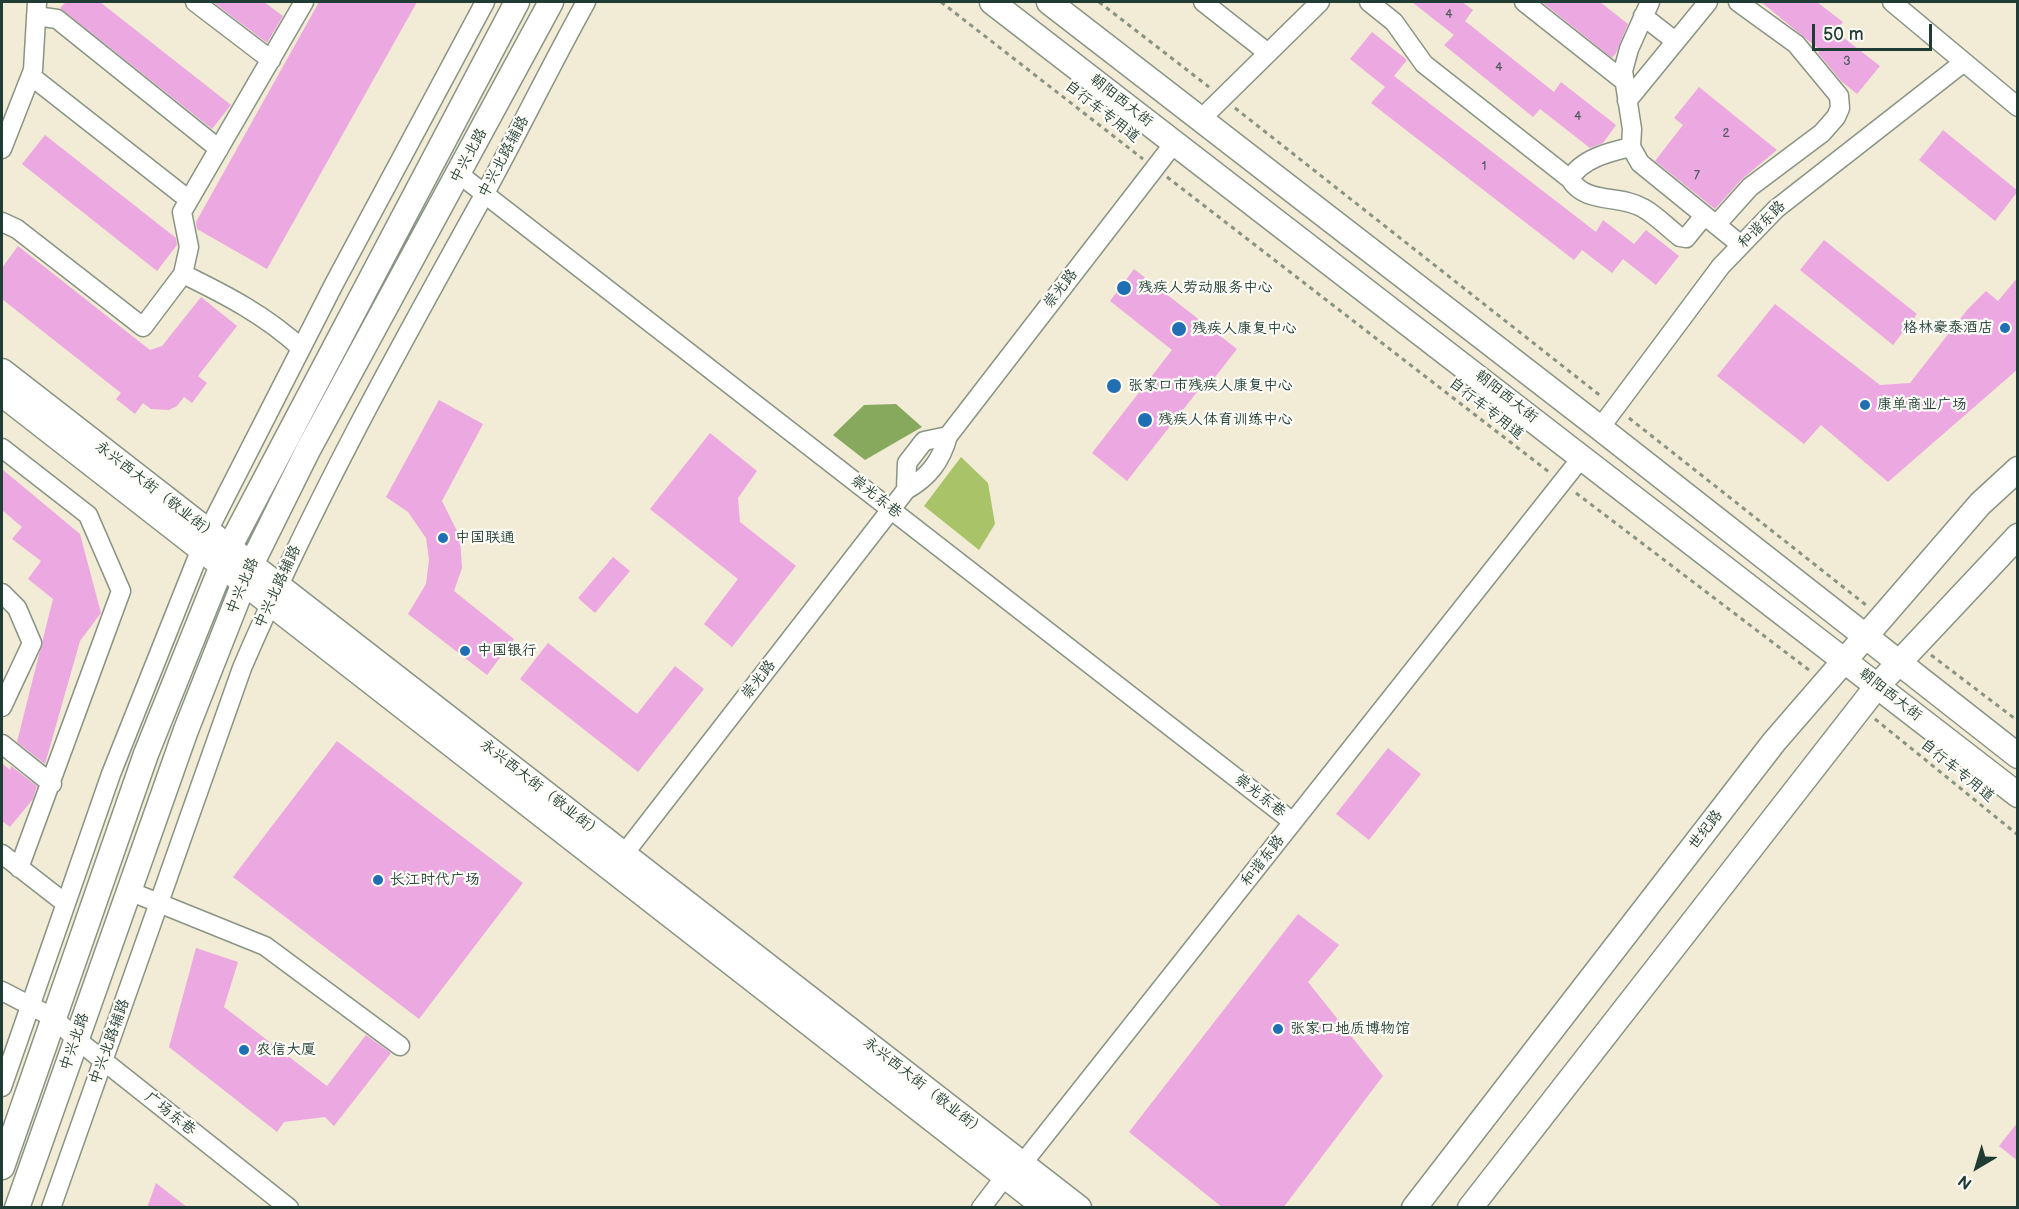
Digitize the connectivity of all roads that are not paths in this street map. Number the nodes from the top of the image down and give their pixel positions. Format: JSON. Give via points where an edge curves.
{"nodes":[{"id":1,"x":195,"y":2,"type":"edge"},
{"id":2,"x":304,"y":2,"type":"edge"},
{"id":3,"x":485,"y":2,"type":"edge"},
{"id":4,"x":517,"y":2,"type":"edge"},
{"id":5,"x":551,"y":2,"type":"edge"},
{"id":6,"x":586,"y":2,"type":"edge"},
{"id":7,"x":992,"y":2,"type":"edge"},
{"id":8,"x":1049,"y":2,"type":"edge"},
{"id":9,"x":1203,"y":2,"type":"edge"},
{"id":10,"x":1320,"y":2,"type":"edge"},
{"id":11,"x":1369,"y":2,"type":"edge"},
{"id":12,"x":1524,"y":2,"type":"edge"},
{"id":13,"x":1708,"y":2,"type":"edge"},
{"id":14,"x":1738,"y":2,"type":"edge"},
{"id":15,"x":1892,"y":2,"type":"edge"},
{"id":16,"x":37,"y":9,"type":"edge"},
{"id":17,"x":1646,"y":9,"type":"edge"},
{"id":18,"x":1675,"y":41,"type":"junction"},
{"id":19,"x":1268,"y":52,"type":"junction"},
{"id":20,"x":271,"y":60,"type":"junction"},
{"id":21,"x":1964,"y":62,"type":"junction"},
{"id":22,"x":31,"y":76,"type":"junction"},
{"id":23,"x":1624,"y":81,"type":"junction"},
{"id":24,"x":1627,"y":101,"type":"junction"},
{"id":25,"x":2018,"y":107,"type":"edge"},
{"id":26,"x":1202,"y":118,"type":"junction"},
{"id":27,"x":1175,"y":142,"type":"junction"},
{"id":28,"x":1631,"y":147,"type":"junction"},
{"id":29,"x":2,"y":149,"type":"edge"},
{"id":30,"x":219,"y":149,"type":"junction"},
{"id":31,"x":459,"y":174,"type":"junction"},
{"id":32,"x":1570,"y":179,"type":"junction"},
{"id":33,"x":485,"y":194,"type":"junction"},
{"id":34,"x":189,"y":200,"type":"junction"},
{"id":35,"x":1710,"y":220,"type":"junction"},
{"id":36,"x":2,"y":222,"type":"edge"},
{"id":37,"x":1741,"y":245,"type":"junction"},
{"id":38,"x":183,"y":273,"type":"junction"},
{"id":39,"x":301,"y":348,"type":"junction"},
{"id":40,"x":2,"y":371,"type":"edge"},
{"id":41,"x":2,"y":394,"type":"edge"},
{"id":42,"x":1600,"y":428,"type":"junction"},
{"id":43,"x":2,"y":448,"type":"edge"},
{"id":44,"x":1582,"y":457,"type":"junction"},
{"id":45,"x":2018,"y":470,"type":"edge"},
{"id":46,"x":891,"y":509,"type":"junction"},
{"id":47,"x":2018,"y":536,"type":"edge"},
{"id":48,"x":205,"y":540,"type":"junction"},
{"id":49,"x":226,"y":556,"type":"junction"},
{"id":50,"x":247,"y":573,"type":"junction"},
{"id":51,"x":2,"y":592,"type":"edge"},
{"id":52,"x":274,"y":594,"type":"junction"},
{"id":53,"x":1864,"y":636,"type":"junction"},
{"id":54,"x":1844,"y":658,"type":"junction"},
{"id":55,"x":1898,"y":663,"type":"junction"},
{"id":56,"x":1878,"y":685,"type":"junction"},
{"id":57,"x":2,"y":707,"type":"edge"},
{"id":58,"x":2,"y":744,"type":"edge"},
{"id":59,"x":2018,"y":756,"type":"edge"},
{"id":60,"x":52,"y":784,"type":"junction"},
{"id":61,"x":2018,"y":795,"type":"edge"},
{"id":62,"x":1293,"y":822,"type":"junction"},
{"id":63,"x":2,"y":854,"type":"edge"},
{"id":64,"x":619,"y":862,"type":"junction"},
{"id":65,"x":19,"y":868,"type":"junction"},
{"id":66,"x":129,"y":891,"type":"junction"},
{"id":67,"x":65,"y":903,"type":"junction"},
{"id":68,"x":159,"y":903,"type":"junction"},
{"id":69,"x":2,"y":992,"type":"edge"},
{"id":70,"x":29,"y":1005,"type":"junction"},
{"id":71,"x":54,"y":1018,"type":"junction"},
{"id":72,"x":76,"y":1039,"type":"junction"},
{"id":73,"x":400,"y":1046,"type":"dead end"},
{"id":74,"x":103,"y":1061,"type":"junction"},
{"id":75,"x":2,"y":1087,"type":"edge"},
{"id":76,"x":2,"y":1167,"type":"edge"},
{"id":77,"x":1016,"y":1172,"type":"junction"},
{"id":78,"x":17,"y":1208,"type":"edge"},
{"id":79,"x":51,"y":1208,"type":"edge"},
{"id":80,"x":289,"y":1208,"type":"edge"},
{"id":81,"x":981,"y":1208,"type":"edge"},
{"id":82,"x":994,"y":1208,"type":"edge"},
{"id":83,"x":1046,"y":1208,"type":"edge"},
{"id":84,"x":1079,"y":1208,"type":"edge"},
{"id":85,"x":1414,"y":1208,"type":"edge"},
{"id":86,"x":1470,"y":1208,"type":"edge"}],
"edges":[{"from":1,"to":20,"type":"street"},
{"from":2,"to":20,"type":"street"},
{"from":3,"to":39,"type":"street"},
{"from":4,"to":49,"type":"main road","name":"中兴北路"},
{"from":5,"to":31,"type":"main road","name":"中兴北路"},
{"from":6,"to":33,"type":"street","name":"中兴北路辅路"},
{"from":7,"to":27,"type":"main road","name":"朝阳西大街"},
{"from":8,"to":26,"type":"main road","name":"朝阳西大街"},
{"from":9,"to":19,"type":"street"},
{"from":10,"to":19,"type":"street"},
{"from":11,"to":32,"type":"street","via":[[1394,22],[1424,64]]},
{"from":12,"to":23,"type":"street"},
{"from":13,"to":18,"type":"street"},
{"from":14,"to":35,"type":"street","via":[[1796,44],[1839,96],[1840,108],[1822,133]]},
{"from":15,"to":21,"type":"street"},
{"from":16,"to":22,"type":"street"},
{"from":16,"to":30,"type":"street","via":[[57,19]]},
{"from":17,"to":18,"type":"street"},
{"from":17,"to":23,"type":"street","via":[[1629,48]]},
{"from":18,"to":24,"type":"street"},
{"from":19,"to":26,"type":"street"},
{"from":20,"to":30,"type":"street"},
{"from":21,"to":25,"type":"street"},
{"from":21,"to":37,"type":"street","name":"和谐东路","via":[[1776,209]]},
{"from":22,"to":29,"type":"street"},
{"from":22,"to":34,"type":"street"},
{"from":23,"to":24,"type":"street"},
{"from":24,"to":28,"type":"street"},
{"from":26,"to":42,"type":"main road","name":"朝阳西大街"},
{"from":27,"to":44,"type":"main road","name":"朝阳西大街"},
{"from":27,"to":46,"type":"street","name":"崇光路","via":[[948,436],[942,456]]},
{"from":28,"to":32,"type":"street","via":[[1605,153],[1576,168]]},
{"from":28,"to":35,"type":"street","via":[[1640,163]]},
{"from":30,"to":34,"type":"street"},
{"from":31,"to":33,"type":"street","name":"崇光东巷"},
{"from":31,"to":50,"type":"main road","name":"中兴北路","via":[[308,450]]},
{"from":32,"to":35,"type":"street","via":[[1590,196],[1641,207],[1680,237],[1686,238]]},
{"from":33,"to":46,"type":"street","name":"崇光东巷"},
{"from":33,"to":52,"type":"street","name":"中兴北路辅路","via":[[339,459]]},
{"from":34,"to":38,"type":"street","via":[[182,212],[189,247]]},
{"from":35,"to":37,"type":"street"},
{"from":36,"to":38,"type":"street","via":[[17,229],[143,327]]},
{"from":37,"to":42,"type":"street","name":"和谐东路","via":[[1721,266]]},
{"from":38,"to":39,"type":"street","via":[[251,308]]},
{"from":39,"to":48,"type":"street"},
{"from":40,"to":48,"type":"main road","name":"永兴西大街（敬业街）"},
{"from":41,"to":48,"type":"main road","name":"永兴西大街（敬业街）"},
{"from":42,"to":53,"type":"main road","name":"朝阳西大街"},
{"from":43,"to":60,"type":"street","via":[[88,515],[121,591]]},
{"from":44,"to":54,"type":"main road","name":"朝阳西大街"},
{"from":44,"to":62,"type":"street","name":"和谐东路"},
{"from":45,"to":53,"type":"main road","name":"世纪路","via":[[1980,504]]},
{"from":46,"to":62,"type":"street","name":"崇光东巷"},
{"from":46,"to":64,"type":"street","name":"崇光路"},
{"from":47,"to":55,"type":"main road"},
{"from":48,"to":49,"type":"main road","name":"永兴西大街（敬业街）"},
{"from":48,"to":67,"type":"street","via":[[115,763]]},
{"from":49,"to":50,"type":"main road","name":"永兴西大街（敬业街）"},
{"from":49,"to":71,"type":"main road","name":"中兴北路","via":[[146,754]]},
{"from":50,"to":52,"type":"main road","name":"永兴西大街（敬业街）"},
{"from":50,"to":66,"type":"main road","name":"中兴北路"},
{"from":51,"to":57,"type":"street","via":[[17,608],[32,643]]},
{"from":52,"to":64,"type":"main road","name":"永兴西大街（敬业街）"},
{"from":52,"to":68,"type":"street","name":"中兴北路辅路","via":[[242,668]]},
{"from":53,"to":54,"type":"main road","name":"世纪路"},
{"from":53,"to":55,"type":"main road","name":"朝阳西大街"},
{"from":54,"to":56,"type":"main road","name":"朝阳西大街"},
{"from":54,"to":85,"type":"main road","name":"世纪路","via":[[1774,742]]},
{"from":55,"to":56,"type":"main road"},
{"from":55,"to":59,"type":"main road","name":"朝阳西大街"},
{"from":56,"to":61,"type":"main road","name":"朝阳西大街"},
{"from":56,"to":86,"type":"main road"},
{"from":58,"to":60,"type":"street"},
{"from":60,"to":65,"type":"street"},
{"from":62,"to":77,"type":"street","name":"和谐东路"},
{"from":63,"to":65,"type":"street"},
{"from":64,"to":77,"type":"main road","name":"永兴西大街（敬业街）"},
{"from":65,"to":67,"type":"street"},
{"from":66,"to":68,"type":"street"},
{"from":66,"to":72,"type":"main road","name":"中兴北路"},
{"from":67,"to":70,"type":"street"},
{"from":68,"to":73,"type":"street","via":[[265,946]]},
{"from":68,"to":74,"type":"street","name":"中兴北路辅路"},
{"from":69,"to":70,"type":"street","name":"广场东巷"},
{"from":70,"to":71,"type":"street","name":"广场东巷"},
{"from":70,"to":75,"type":"street"},
{"from":71,"to":72,"type":"street","name":"广场东巷"},
{"from":71,"to":76,"type":"main road","name":"中兴北路"},
{"from":72,"to":74,"type":"street","name":"广场东巷"},
{"from":72,"to":78,"type":"main road","name":"中兴北路"},
{"from":74,"to":79,"type":"street","name":"中兴北路辅路"},
{"from":74,"to":80,"type":"street","name":"广场东巷"},
{"from":77,"to":81,"type":"street","name":"和谐东路"},
{"from":77,"to":82,"type":"street","name":"和谐东路"},
{"from":77,"to":83,"type":"main road","name":"永兴西大街（敬业街）"},
{"from":77,"to":84,"type":"main road","name":"永兴西大街（敬业街）"}]}
